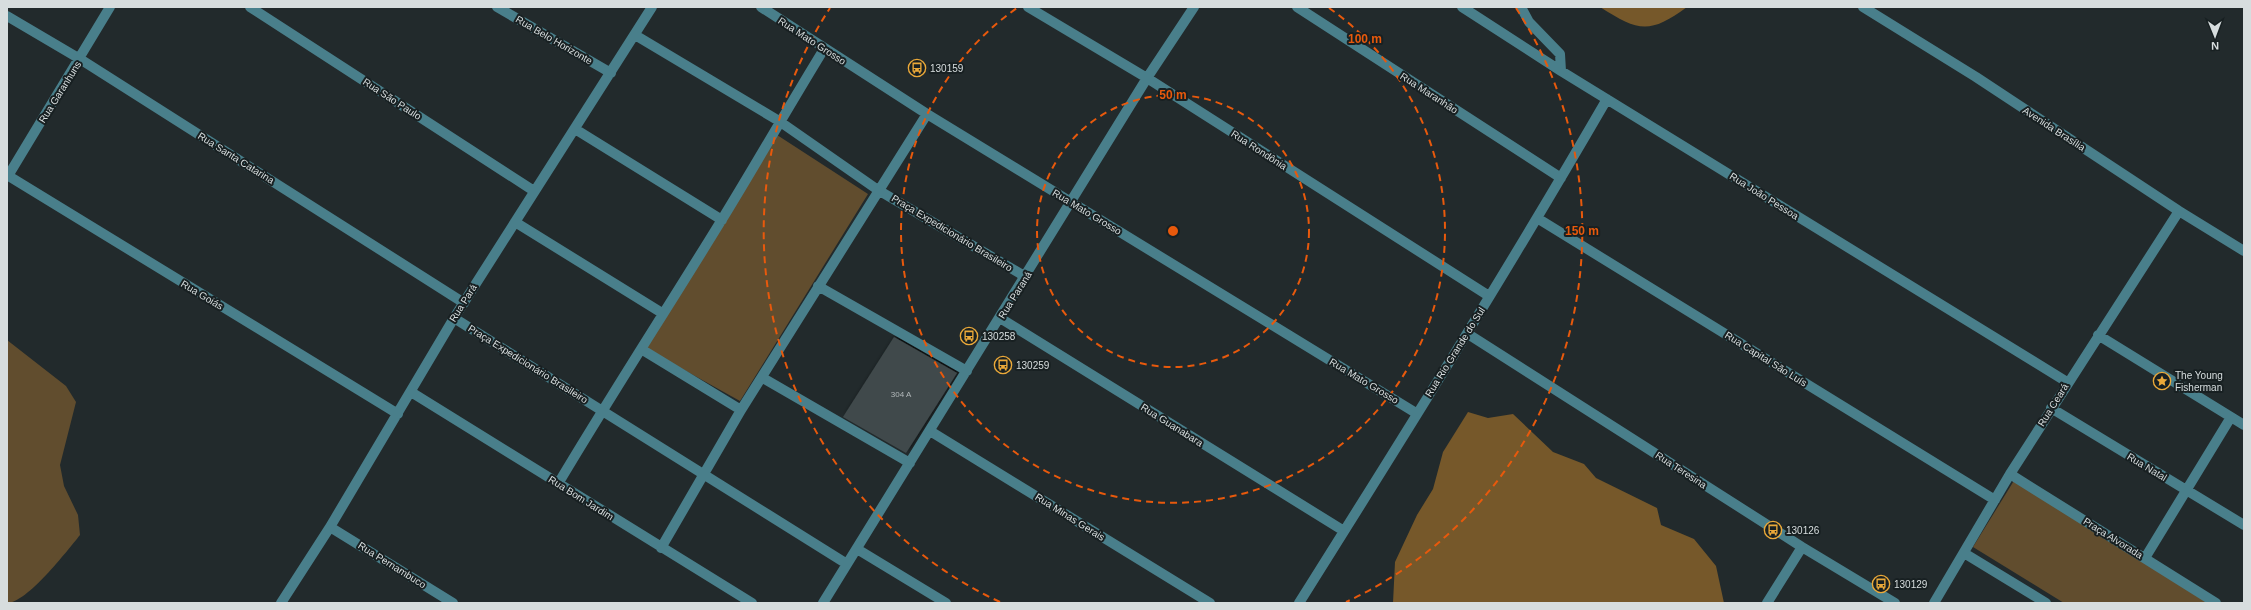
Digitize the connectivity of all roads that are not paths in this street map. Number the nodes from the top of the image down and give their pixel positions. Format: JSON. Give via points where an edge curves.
{"nodes":[{"id":1,"x":110,"y":7,"type":"edge"},
{"id":2,"x":250,"y":7,"type":"edge"},
{"id":3,"x":498,"y":7,"type":"edge"},
{"id":4,"x":652,"y":7,"type":"edge"},
{"id":5,"x":761,"y":7,"type":"edge"},
{"id":6,"x":1028,"y":7,"type":"edge"},
{"id":7,"x":1194,"y":7,"type":"edge"},
{"id":8,"x":1296,"y":7,"type":"edge"},
{"id":9,"x":1462,"y":7,"type":"edge"},
{"id":10,"x":1521,"y":7,"type":"edge"},
{"id":11,"x":1863,"y":7,"type":"edge"},
{"id":12,"x":7,"y":16,"type":"edge"},
{"id":13,"x":634,"y":35,"type":"junction"},
{"id":14,"x":824,"y":49,"type":"junction"},
{"id":15,"x":80,"y":59,"type":"junction"},
{"id":16,"x":1561,"y":71,"type":"junction"},
{"id":17,"x":611,"y":73,"type":"junction"},
{"id":18,"x":1148,"y":78,"type":"junction"},
{"id":19,"x":1607,"y":99,"type":"junction"},
{"id":20,"x":927,"y":114,"type":"junction"},
{"id":21,"x":779,"y":120,"type":"junction"},
{"id":22,"x":576,"y":129,"type":"junction"},
{"id":23,"x":8,"y":175,"type":"edge"},
{"id":24,"x":1561,"y":178,"type":"junction"},
{"id":25,"x":878,"y":190,"type":"junction"},
{"id":26,"x":534,"y":191,"type":"junction"},
{"id":27,"x":1072,"y":203,"type":"junction"},
{"id":28,"x":2179,"y":211,"type":"junction"},
{"id":29,"x":1536,"y":218,"type":"junction"},
{"id":30,"x":722,"y":220,"type":"junction"},
{"id":31,"x":515,"y":222,"type":"junction"},
{"id":32,"x":2244,"y":251,"type":"edge"},
{"id":33,"x":1026,"y":277,"type":"junction"},
{"id":34,"x":818,"y":286,"type":"junction"},
{"id":35,"x":1489,"y":296,"type":"junction"},
{"id":36,"x":464,"y":303,"type":"junction"},
{"id":37,"x":662,"y":313,"type":"junction"},
{"id":38,"x":454,"y":318,"type":"junction"},
{"id":39,"x":1000,"y":318,"type":"junction"},
{"id":40,"x":1468,"y":334,"type":"junction"},
{"id":41,"x":2098,"y":335,"type":"junction"},
{"id":42,"x":641,"y":349,"type":"junction"},
{"id":43,"x":967,"y":371,"type":"junction"},
{"id":44,"x":763,"y":378,"type":"junction"},
{"id":45,"x":2068,"y":382,"type":"junction"},
{"id":46,"x":411,"y":392,"type":"junction"},
{"id":47,"x":2051,"y":408,"type":"junction"},
{"id":48,"x":602,"y":410,"type":"junction"},
{"id":49,"x":741,"y":410,"type":"junction"},
{"id":50,"x":1416,"y":413,"type":"junction"},
{"id":51,"x":398,"y":414,"type":"junction"},
{"id":52,"x":2231,"y":417,"type":"junction"},
{"id":53,"x":2244,"y":425,"type":"edge"},
{"id":54,"x":930,"y":431,"type":"junction"},
{"id":55,"x":910,"y":463,"type":"junction"},
{"id":56,"x":2010,"y":474,"type":"junction"},
{"id":57,"x":704,"y":475,"type":"junction"},
{"id":58,"x":558,"y":484,"type":"junction"},
{"id":59,"x":2185,"y":490,"type":"junction"},
{"id":60,"x":1995,"y":500,"type":"junction"},
{"id":61,"x":2244,"y":524,"type":"edge"},
{"id":62,"x":330,"y":527,"type":"junction"},
{"id":63,"x":1344,"y":531,"type":"junction"},
{"id":64,"x":1802,"y":547,"type":"junction"},
{"id":65,"x":661,"y":548,"type":"junction"},
{"id":66,"x":857,"y":549,"type":"junction"},
{"id":67,"x":1964,"y":553,"type":"junction"},
{"id":68,"x":2145,"y":558,"type":"junction"},
{"id":69,"x":847,"y":564,"type":"junction"},
{"id":70,"x":281,"y":603,"type":"edge"},
{"id":71,"x":453,"y":603,"type":"edge"},
{"id":72,"x":752,"y":603,"type":"edge"},
{"id":73,"x":823,"y":603,"type":"edge"},
{"id":74,"x":946,"y":603,"type":"edge"},
{"id":75,"x":1210,"y":603,"type":"edge"},
{"id":76,"x":1300,"y":603,"type":"edge"},
{"id":77,"x":1767,"y":603,"type":"edge"},
{"id":78,"x":1895,"y":603,"type":"edge"},
{"id":79,"x":1934,"y":603,"type":"edge"},
{"id":80,"x":2046,"y":603,"type":"edge"},
{"id":81,"x":2216,"y":603,"type":"edge"}],
"edges":[{"from":1,"to":15,"type":"street","name":"Rua Garanhuns"},
{"from":2,"to":26,"type":"street","name":"Rua São Paulo"},
{"from":3,"to":17,"type":"street","name":"Rua Belo Horizonte"},
{"from":4,"to":13,"type":"street","name":"Rua Pará"},
{"from":5,"to":14,"type":"street","name":"Rua Mato Grosso"},
{"from":6,"to":18,"type":"street","name":"Rua Rondônia"},
{"from":7,"to":18,"type":"street","name":"Rua Paraná"},
{"from":8,"to":24,"type":"street","name":"Rua Maranhão"},
{"from":9,"to":16,"type":"street","name":"Rua João Pessoa"},
{"from":10,"to":16,"type":"street","via":[[1530,22],[1560,54]]},
{"from":11,"to":28,"type":"street","name":"Avenida Brasília","via":[[1976,77]]},
{"from":12,"to":15,"type":"street","name":"Rua Santa Catarina"},
{"from":13,"to":17,"type":"street","name":"Rua Pará"},
{"from":13,"to":21,"type":"street","name":"Praça Expedicionário Brasileiro"},
{"from":14,"to":20,"type":"street","name":"Rua Mato Grosso"},
{"from":14,"to":21,"type":"street"},
{"from":15,"to":23,"type":"street","name":"Rua Garanhuns"},
{"from":15,"to":36,"type":"street","name":"Rua Santa Catarina"},
{"from":16,"to":19,"type":"street","name":"Rua João Pessoa"},
{"from":17,"to":22,"type":"street","name":"Rua Pará"},
{"from":18,"to":27,"type":"street","name":"Rua Paraná"},
{"from":18,"to":35,"type":"street","name":"Rua Rondônia"},
{"from":19,"to":24,"type":"street","name":"Rua Rio Grande do Sul"},
{"from":19,"to":45,"type":"street","name":"Rua João Pessoa"},
{"from":20,"to":25,"type":"street"},
{"from":20,"to":27,"type":"street","name":"Rua Mato Grosso"},
{"from":21,"to":25,"type":"street","name":"Praça Expedicionário Brasileiro"},
{"from":21,"to":30,"type":"street"},
{"from":22,"to":26,"type":"street","name":"Rua Pará"},
{"from":22,"to":30,"type":"street"},
{"from":23,"to":51,"type":"street","name":"Rua Goiás"},
{"from":24,"to":29,"type":"street","name":"Rua Rio Grande do Sul"},
{"from":25,"to":33,"type":"street","name":"Praça Expedicionário Brasileiro"},
{"from":25,"to":34,"type":"street"},
{"from":26,"to":31,"type":"street","name":"Rua Pará"},
{"from":27,"to":33,"type":"street","name":"Rua Paraná"},
{"from":27,"to":50,"type":"street","name":"Rua Mato Grosso"},
{"from":28,"to":32,"type":"street","name":"Avenida Brasília"},
{"from":28,"to":41,"type":"street","name":"Rua Ceará"},
{"from":29,"to":35,"type":"street","name":"Rua Rio Grande do Sul"},
{"from":29,"to":60,"type":"street","name":"Rua Capital São Luís"},
{"from":30,"to":37,"type":"street"},
{"from":31,"to":36,"type":"street","name":"Rua Pará"},
{"from":31,"to":37,"type":"street"},
{"from":33,"to":39,"type":"street","name":"Rua Paraná"},
{"from":34,"to":43,"type":"street"},
{"from":34,"to":44,"type":"street"},
{"from":35,"to":40,"type":"street","name":"Rua Rio Grande do Sul"},
{"from":36,"to":38,"type":"street","name":"Rua Pará"},
{"from":37,"to":42,"type":"street"},
{"from":38,"to":46,"type":"street","name":"Rua Pará"},
{"from":38,"to":48,"type":"street","name":"Praça Expedicionário Brasileiro"},
{"from":39,"to":43,"type":"street","name":"Rua Paraná"},
{"from":39,"to":63,"type":"street","name":"Rua Guanabara"},
{"from":40,"to":50,"type":"street","name":"Rua Rio Grande do Sul"},
{"from":40,"to":64,"type":"street","name":"Rua Teresina"},
{"from":41,"to":45,"type":"street","name":"Rua Ceará"},
{"from":41,"to":52,"type":"street"},
{"from":42,"to":48,"type":"street"},
{"from":42,"to":49,"type":"street"},
{"from":43,"to":54,"type":"street","name":"Rua Paraná"},
{"from":44,"to":49,"type":"street"},
{"from":44,"to":55,"type":"street"},
{"from":45,"to":47,"type":"street","name":"Rua Ceará"},
{"from":46,"to":51,"type":"street","name":"Rua Pará"},
{"from":46,"to":58,"type":"street","name":"Rua Bom Jardim"},
{"from":47,"to":56,"type":"street","name":"Rua Ceará"},
{"from":47,"to":59,"type":"street","name":"Rua Natal"},
{"from":48,"to":57,"type":"street","name":"Praça Expedicionário Brasileiro"},
{"from":48,"to":58,"type":"street"},
{"from":49,"to":57,"type":"street"},
{"from":50,"to":63,"type":"street","name":"Rua Rio Grande do Sul"},
{"from":51,"to":62,"type":"street","name":"Rua Pará"},
{"from":52,"to":53,"type":"street"},
{"from":52,"to":59,"type":"street"},
{"from":54,"to":55,"type":"street","name":"Rua Paraná"},
{"from":54,"to":75,"type":"street","name":"Rua Minas Gerais"},
{"from":55,"to":66,"type":"street","name":"Rua Paraná"},
{"from":56,"to":60,"type":"street","name":"Rua Ceará"},
{"from":56,"to":68,"type":"street","name":"Praça Alvorada"},
{"from":57,"to":65,"type":"street"},
{"from":57,"to":69,"type":"street","name":"Praça Expedicionário Brasileiro"},
{"from":58,"to":65,"type":"street","name":"Rua Bom Jardim"},
{"from":59,"to":61,"type":"street","name":"Rua Natal"},
{"from":59,"to":68,"type":"street"},
{"from":60,"to":67,"type":"street","name":"Rua Ceará"},
{"from":62,"to":70,"type":"street","name":"Rua Pará"},
{"from":62,"to":71,"type":"street","name":"Rua Pernambuco"},
{"from":63,"to":76,"type":"street","name":"Rua Rio Grande do Sul"},
{"from":64,"to":77,"type":"street"},
{"from":64,"to":78,"type":"street","name":"Rua Teresina"},
{"from":65,"to":72,"type":"street","name":"Rua Bom Jardim"},
{"from":66,"to":69,"type":"street","name":"Rua Paraná"},
{"from":66,"to":74,"type":"street"},
{"from":67,"to":79,"type":"street","name":"Rua Ceará"},
{"from":67,"to":80,"type":"street"},
{"from":68,"to":81,"type":"street","name":"Praça Alvorada"},
{"from":69,"to":73,"type":"street","name":"Rua Paraná"}]}
